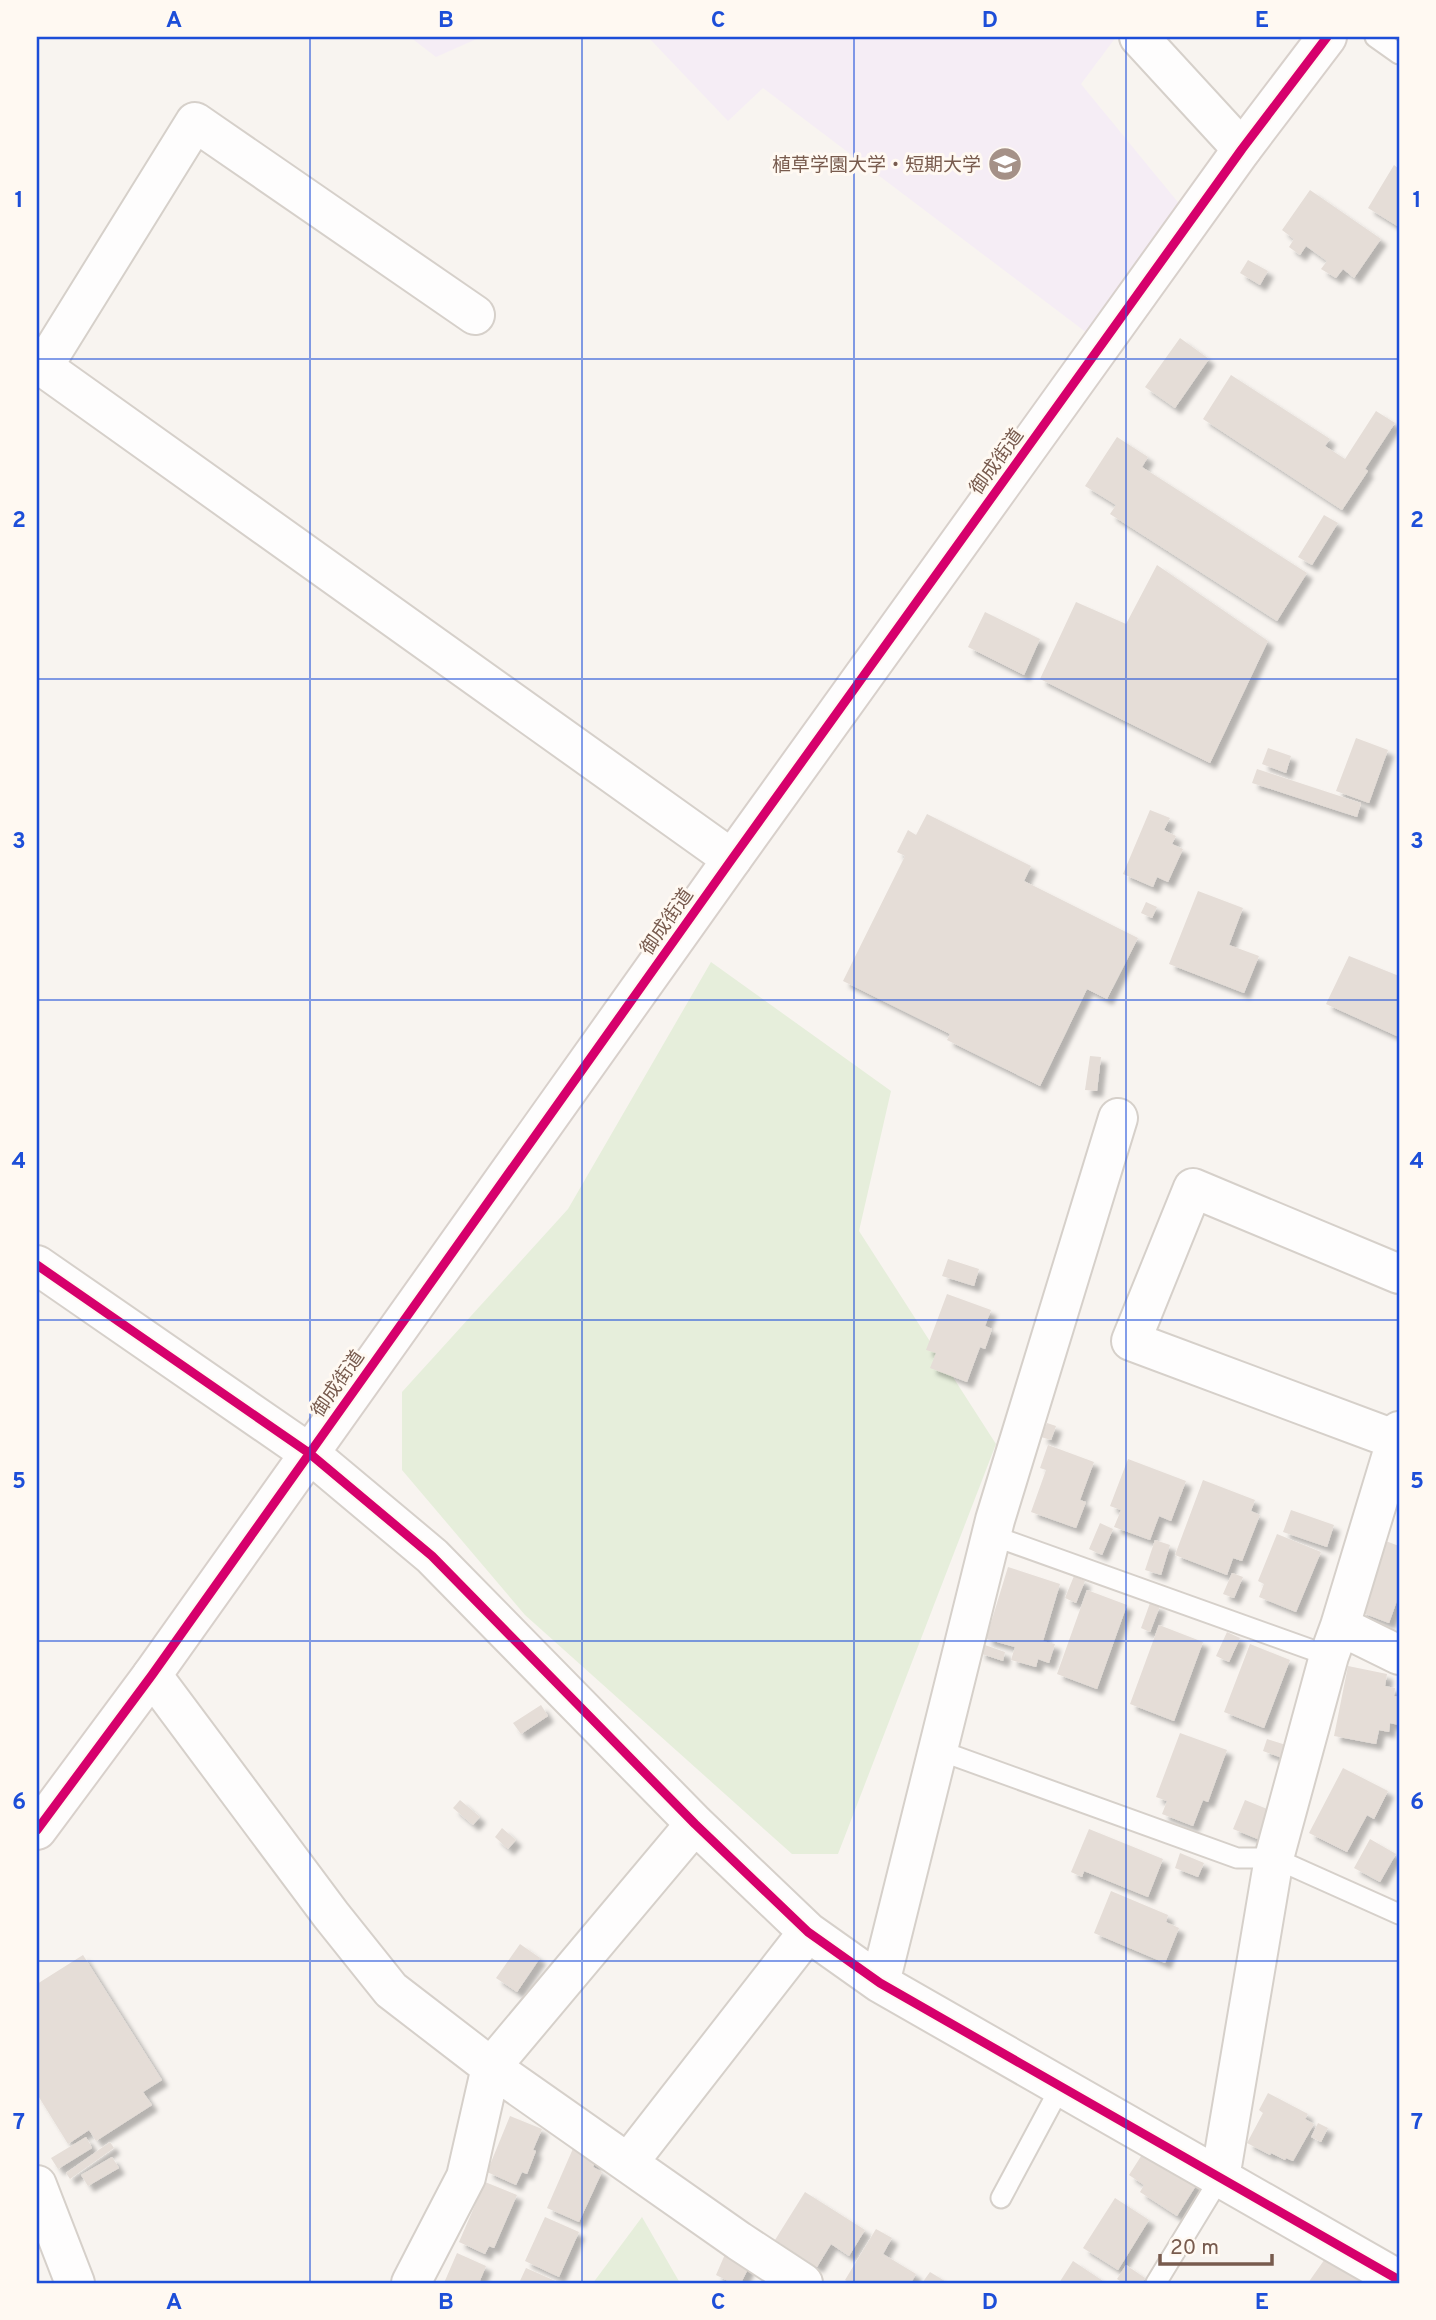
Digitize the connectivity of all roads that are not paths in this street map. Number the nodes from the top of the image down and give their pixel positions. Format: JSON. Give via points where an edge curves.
{"nodes":[{"id":1,"x":1139,"y":37,"type":"edge"},
{"id":2,"x":1327,"y":37,"type":"edge"},
{"id":3,"x":1375,"y":37,"type":"edge"},
{"id":4,"x":1399,"y":54,"type":"edge"},
{"id":5,"x":1242,"y":149,"type":"junction"},
{"id":6,"x":475,"y":315,"type":"dead end"},
{"id":7,"x":732,"y":859,"type":"junction"},
{"id":8,"x":1118,"y":1118,"type":"dead end"},
{"id":9,"x":37,"y":1265,"type":"edge"},
{"id":10,"x":1399,"y":1274,"type":"edge"},
{"id":11,"x":1398,"y":1437,"type":"edge"},
{"id":12,"x":309,"y":1453,"type":"junction"},
{"id":13,"x":991,"y":1535,"type":"junction"},
{"id":14,"x":1334,"y":1641,"type":"junction"},
{"id":15,"x":1399,"y":1655,"type":"edge"},
{"id":16,"x":152,"y":1675,"type":"junction"},
{"id":17,"x":938,"y":1750,"type":"junction"},
{"id":18,"x":695,"y":1824,"type":"junction"},
{"id":19,"x":37,"y":1829,"type":"edge"},
{"id":20,"x":1275,"y":1858,"type":"junction"},
{"id":21,"x":1399,"y":1914,"type":"edge"},
{"id":22,"x":808,"y":1932,"type":"junction"},
{"id":23,"x":880,"y":1983,"type":"junction"},
{"id":24,"x":491,"y":2067,"type":"junction"},
{"id":25,"x":1060,"y":2086,"type":"junction"},
{"id":26,"x":628,"y":2163,"type":"junction"},
{"id":27,"x":1220,"y":2178,"type":"junction"},
{"id":28,"x":37,"y":2185,"type":"edge"},
{"id":29,"x":1001,"y":2198,"type":"dead end"},
{"id":30,"x":1399,"y":2280,"type":"edge"},
{"id":31,"x":75,"y":2283,"type":"edge"},
{"id":32,"x":411,"y":2283,"type":"edge"},
{"id":33,"x":803,"y":2283,"type":"edge"},
{"id":34,"x":1156,"y":2283,"type":"edge"}],
"edges":[{"from":1,"to":5,"type":"street"},
{"from":2,"to":5,"type":"street","name":"御成街道"},
{"from":3,"to":4,"type":"lane"},
{"from":5,"to":7,"type":"street","name":"御成街道"},
{"from":6,"to":7,"type":"street","via":[[195,122],[43,368]]},
{"from":7,"to":12,"type":"street","name":"御成街道"},
{"from":8,"to":13,"type":"street"},
{"from":9,"to":12,"type":"street"},
{"from":10,"to":11,"type":"street","via":[[1193,1188],[1131,1341]]},
{"from":11,"to":14,"type":"street"},
{"from":12,"to":16,"type":"street","name":"御成街道"},
{"from":12,"to":18,"type":"street","via":[[432,1556]]},
{"from":13,"to":14,"type":"lane"},
{"from":13,"to":17,"type":"street"},
{"from":14,"to":15,"type":"street"},
{"from":14,"to":20,"type":"street"},
{"from":16,"to":19,"type":"street","name":"御成街道"},
{"from":16,"to":24,"type":"street","via":[[391,1990]]},
{"from":17,"to":20,"type":"lane","via":[[1237,1857]]},
{"from":17,"to":23,"type":"street"},
{"from":18,"to":22,"type":"street"},
{"from":18,"to":24,"type":"street"},
{"from":20,"to":21,"type":"lane"},
{"from":20,"to":27,"type":"street"},
{"from":22,"to":23,"type":"street"},
{"from":22,"to":26,"type":"street"},
{"from":23,"to":25,"type":"street"},
{"from":24,"to":26,"type":"street"},
{"from":24,"to":32,"type":"street","via":[[466,2177]]},
{"from":25,"to":27,"type":"street"},
{"from":25,"to":29,"type":"lane"},
{"from":26,"to":33,"type":"street"},
{"from":27,"to":30,"type":"street"},
{"from":27,"to":34,"type":"lane"},
{"from":28,"to":31,"type":"street"}]}
